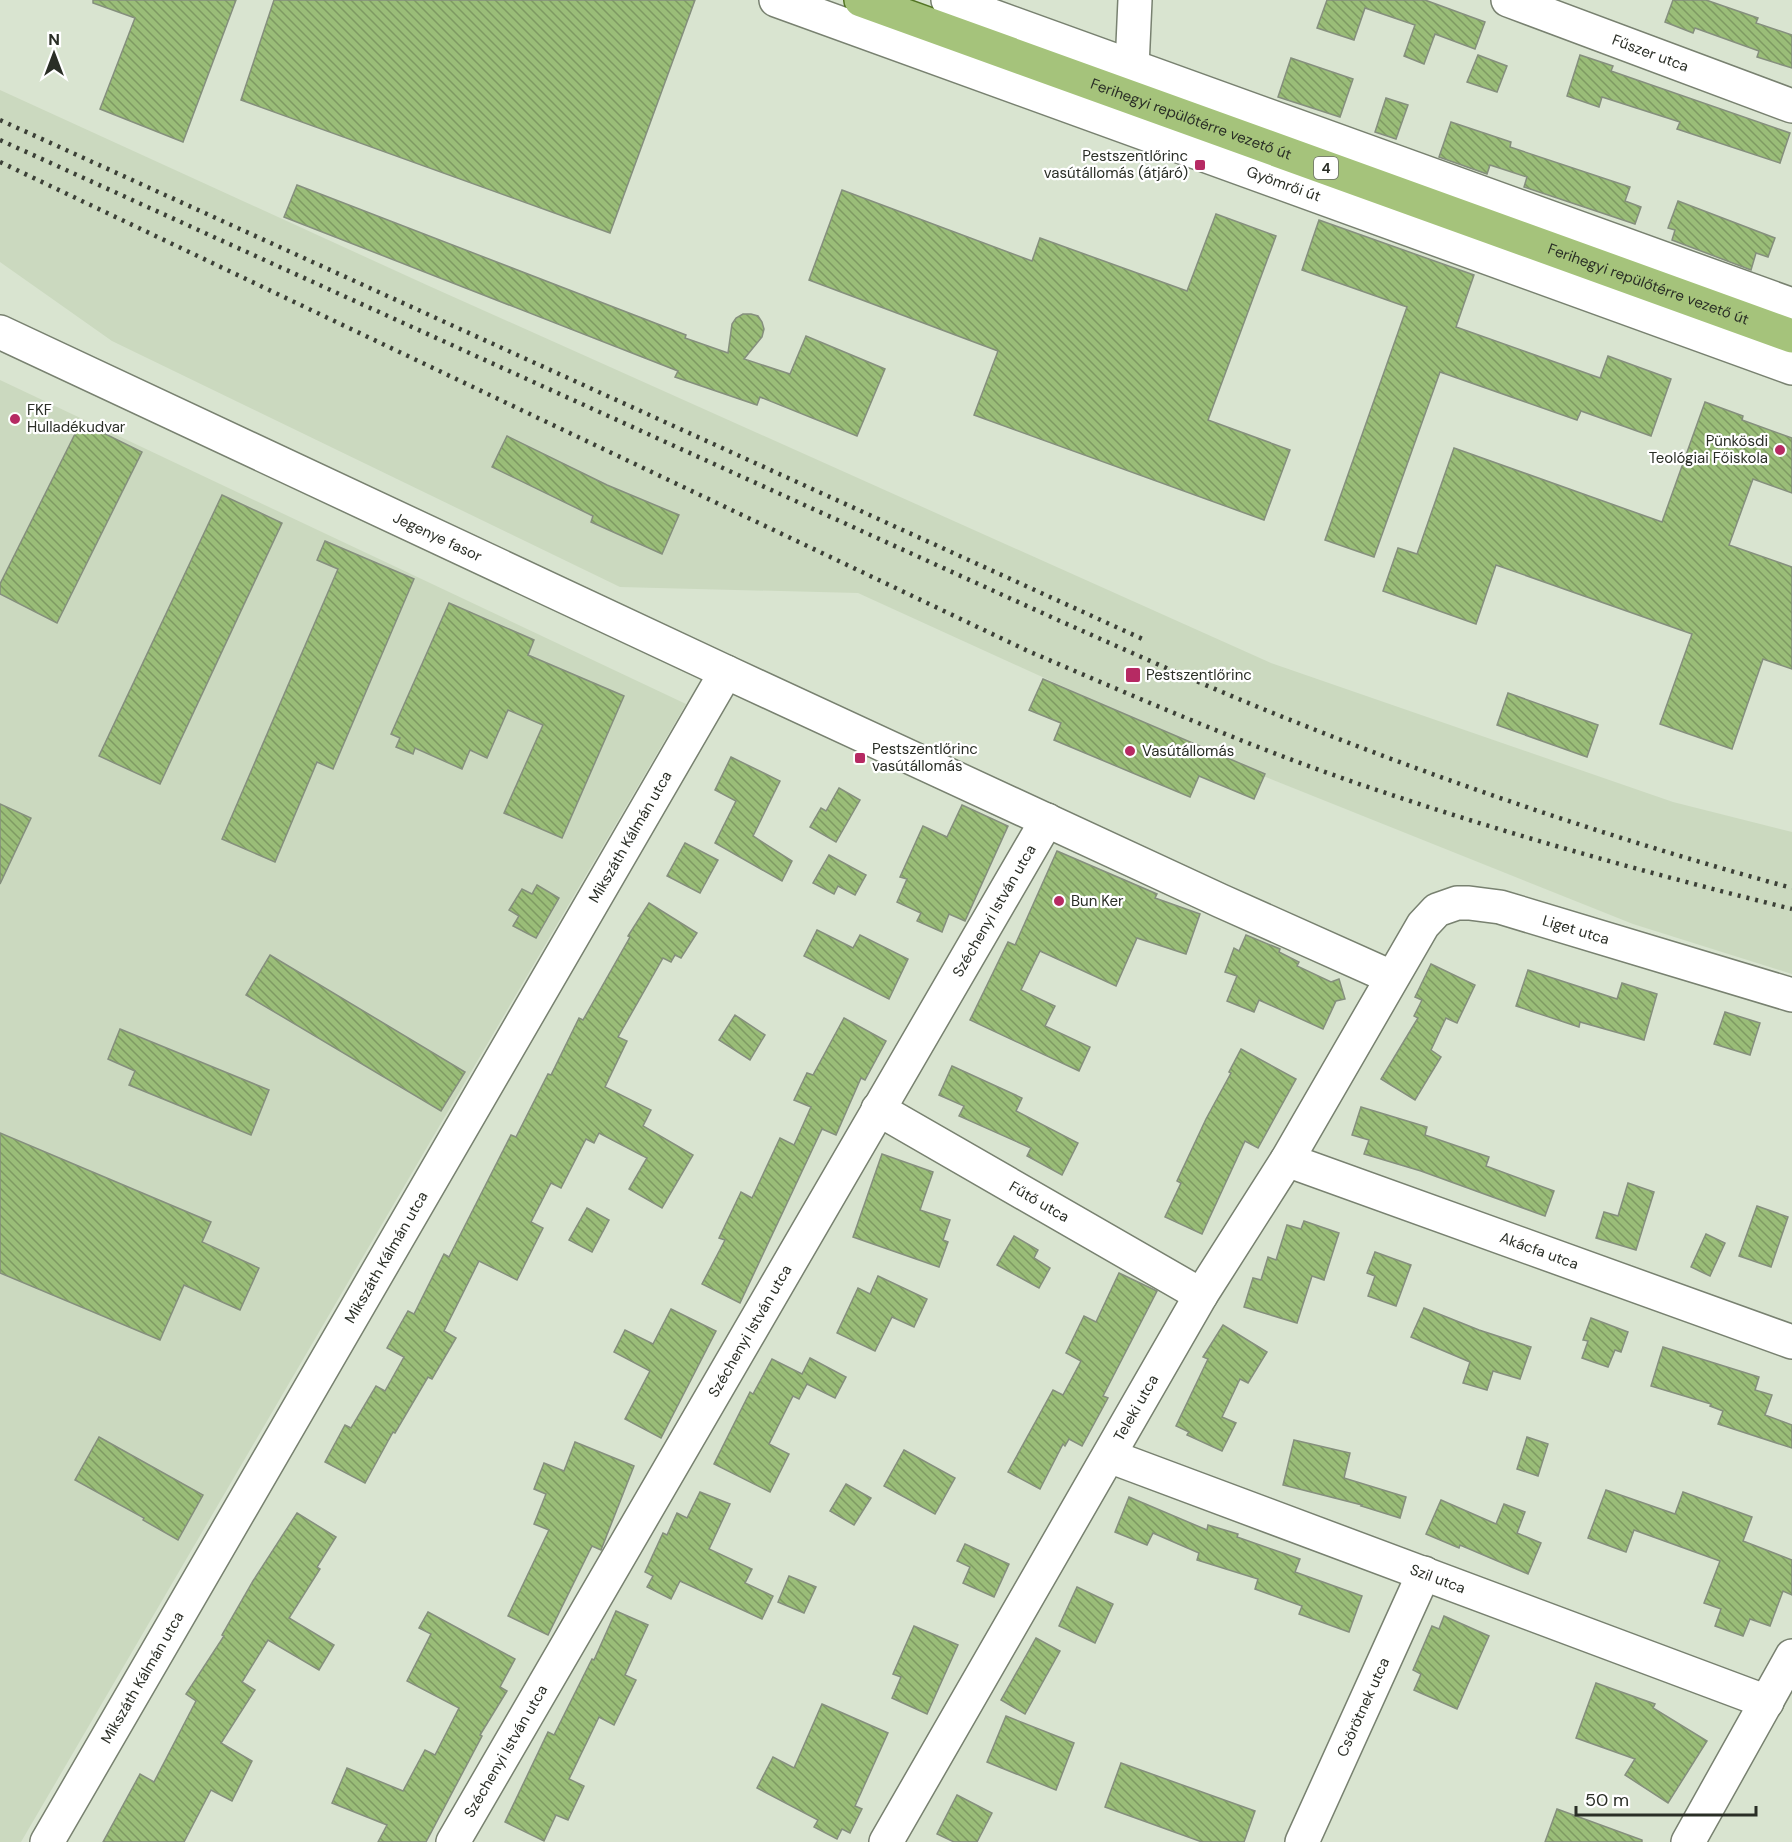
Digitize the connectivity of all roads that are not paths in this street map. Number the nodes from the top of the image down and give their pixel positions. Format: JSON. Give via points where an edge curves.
{"nodes":[{"id":1,"x":776,"y":0,"type":"edge"},
{"id":2,"x":861,"y":0,"type":"edge"},
{"id":3,"x":948,"y":0,"type":"edge"},
{"id":4,"x":1135,"y":0,"type":"edge"},
{"id":5,"x":1508,"y":0,"type":"edge"},
{"id":6,"x":1132,"y":67,"type":"junction"},
{"id":7,"x":1792,"y":106,"type":"edge"},
{"id":8,"x":1792,"y":305,"type":"edge"},
{"id":9,"x":0,"y":332,"type":"edge"},
{"id":10,"x":1792,"y":336,"type":"edge"},
{"id":11,"x":1792,"y":368,"type":"edge"},
{"id":12,"x":726,"y":672,"type":"junction"},
{"id":13,"x":1047,"y":820,"type":"junction"},
{"id":14,"x":1391,"y":977,"type":"junction"},
{"id":15,"x":1792,"y":995,"type":"edge"},
{"id":16,"x":878,"y":1109,"type":"junction"},
{"id":17,"x":1287,"y":1160,"type":"junction"},
{"id":18,"x":1201,"y":1295,"type":"junction"},
{"id":19,"x":1792,"y":1342,"type":"edge"},
{"id":20,"x":1109,"y":1456,"type":"junction"},
{"id":21,"x":1424,"y":1573,"type":"junction"},
{"id":22,"x":1792,"y":1656,"type":"edge"},
{"id":23,"x":1767,"y":1702,"type":"junction"},
{"id":24,"x":47,"y":1842,"type":"edge"},
{"id":25,"x":453,"y":1842,"type":"edge"},
{"id":26,"x":886,"y":1842,"type":"edge"},
{"id":27,"x":1302,"y":1842,"type":"edge"},
{"id":28,"x":1688,"y":1842,"type":"edge"}],
"edges":[{"from":1,"to":11,"type":"street","name":"Gyömrői út"},
{"from":2,"to":10,"type":"main road","name":"Ferihegyi repülőtérre vezető út","number":"4"},
{"from":3,"to":6,"type":"street"},
{"from":4,"to":6,"type":"street"},
{"from":5,"to":7,"type":"street","name":"Fűszer utca"},
{"from":6,"to":8,"type":"street"},
{"from":9,"to":12,"type":"street","name":"Jegenye fasor"},
{"from":12,"to":13,"type":"street","name":"Jegenye fasor"},
{"from":12,"to":24,"type":"street","name":"Mikszáth Kálmán utca"},
{"from":13,"to":14,"type":"street","name":"Jegenye fasor"},
{"from":13,"to":16,"type":"street","name":"Széchenyi István utca"},
{"from":14,"to":15,"type":"street","name":"Liget utca","via":[[1429,916],[1446,906],[1469,903],[1500,907]]},
{"from":14,"to":17,"type":"street","name":"Teleki utca"},
{"from":16,"to":18,"type":"street","name":"Fűtő utca"},
{"from":16,"to":25,"type":"street","name":"Széchenyi István utca"},
{"from":17,"to":18,"type":"street","name":"Teleki utca"},
{"from":17,"to":19,"type":"street","name":"Akácfa utca"},
{"from":18,"to":20,"type":"street","name":"Teleki utca"},
{"from":20,"to":21,"type":"street","name":"Szil utca"},
{"from":20,"to":26,"type":"street","name":"Teleki utca"},
{"from":21,"to":23,"type":"street","name":"Szil utca"},
{"from":21,"to":27,"type":"street","name":"Csörötnek utca"},
{"from":22,"to":23,"type":"street"},
{"from":23,"to":28,"type":"street"}]}
